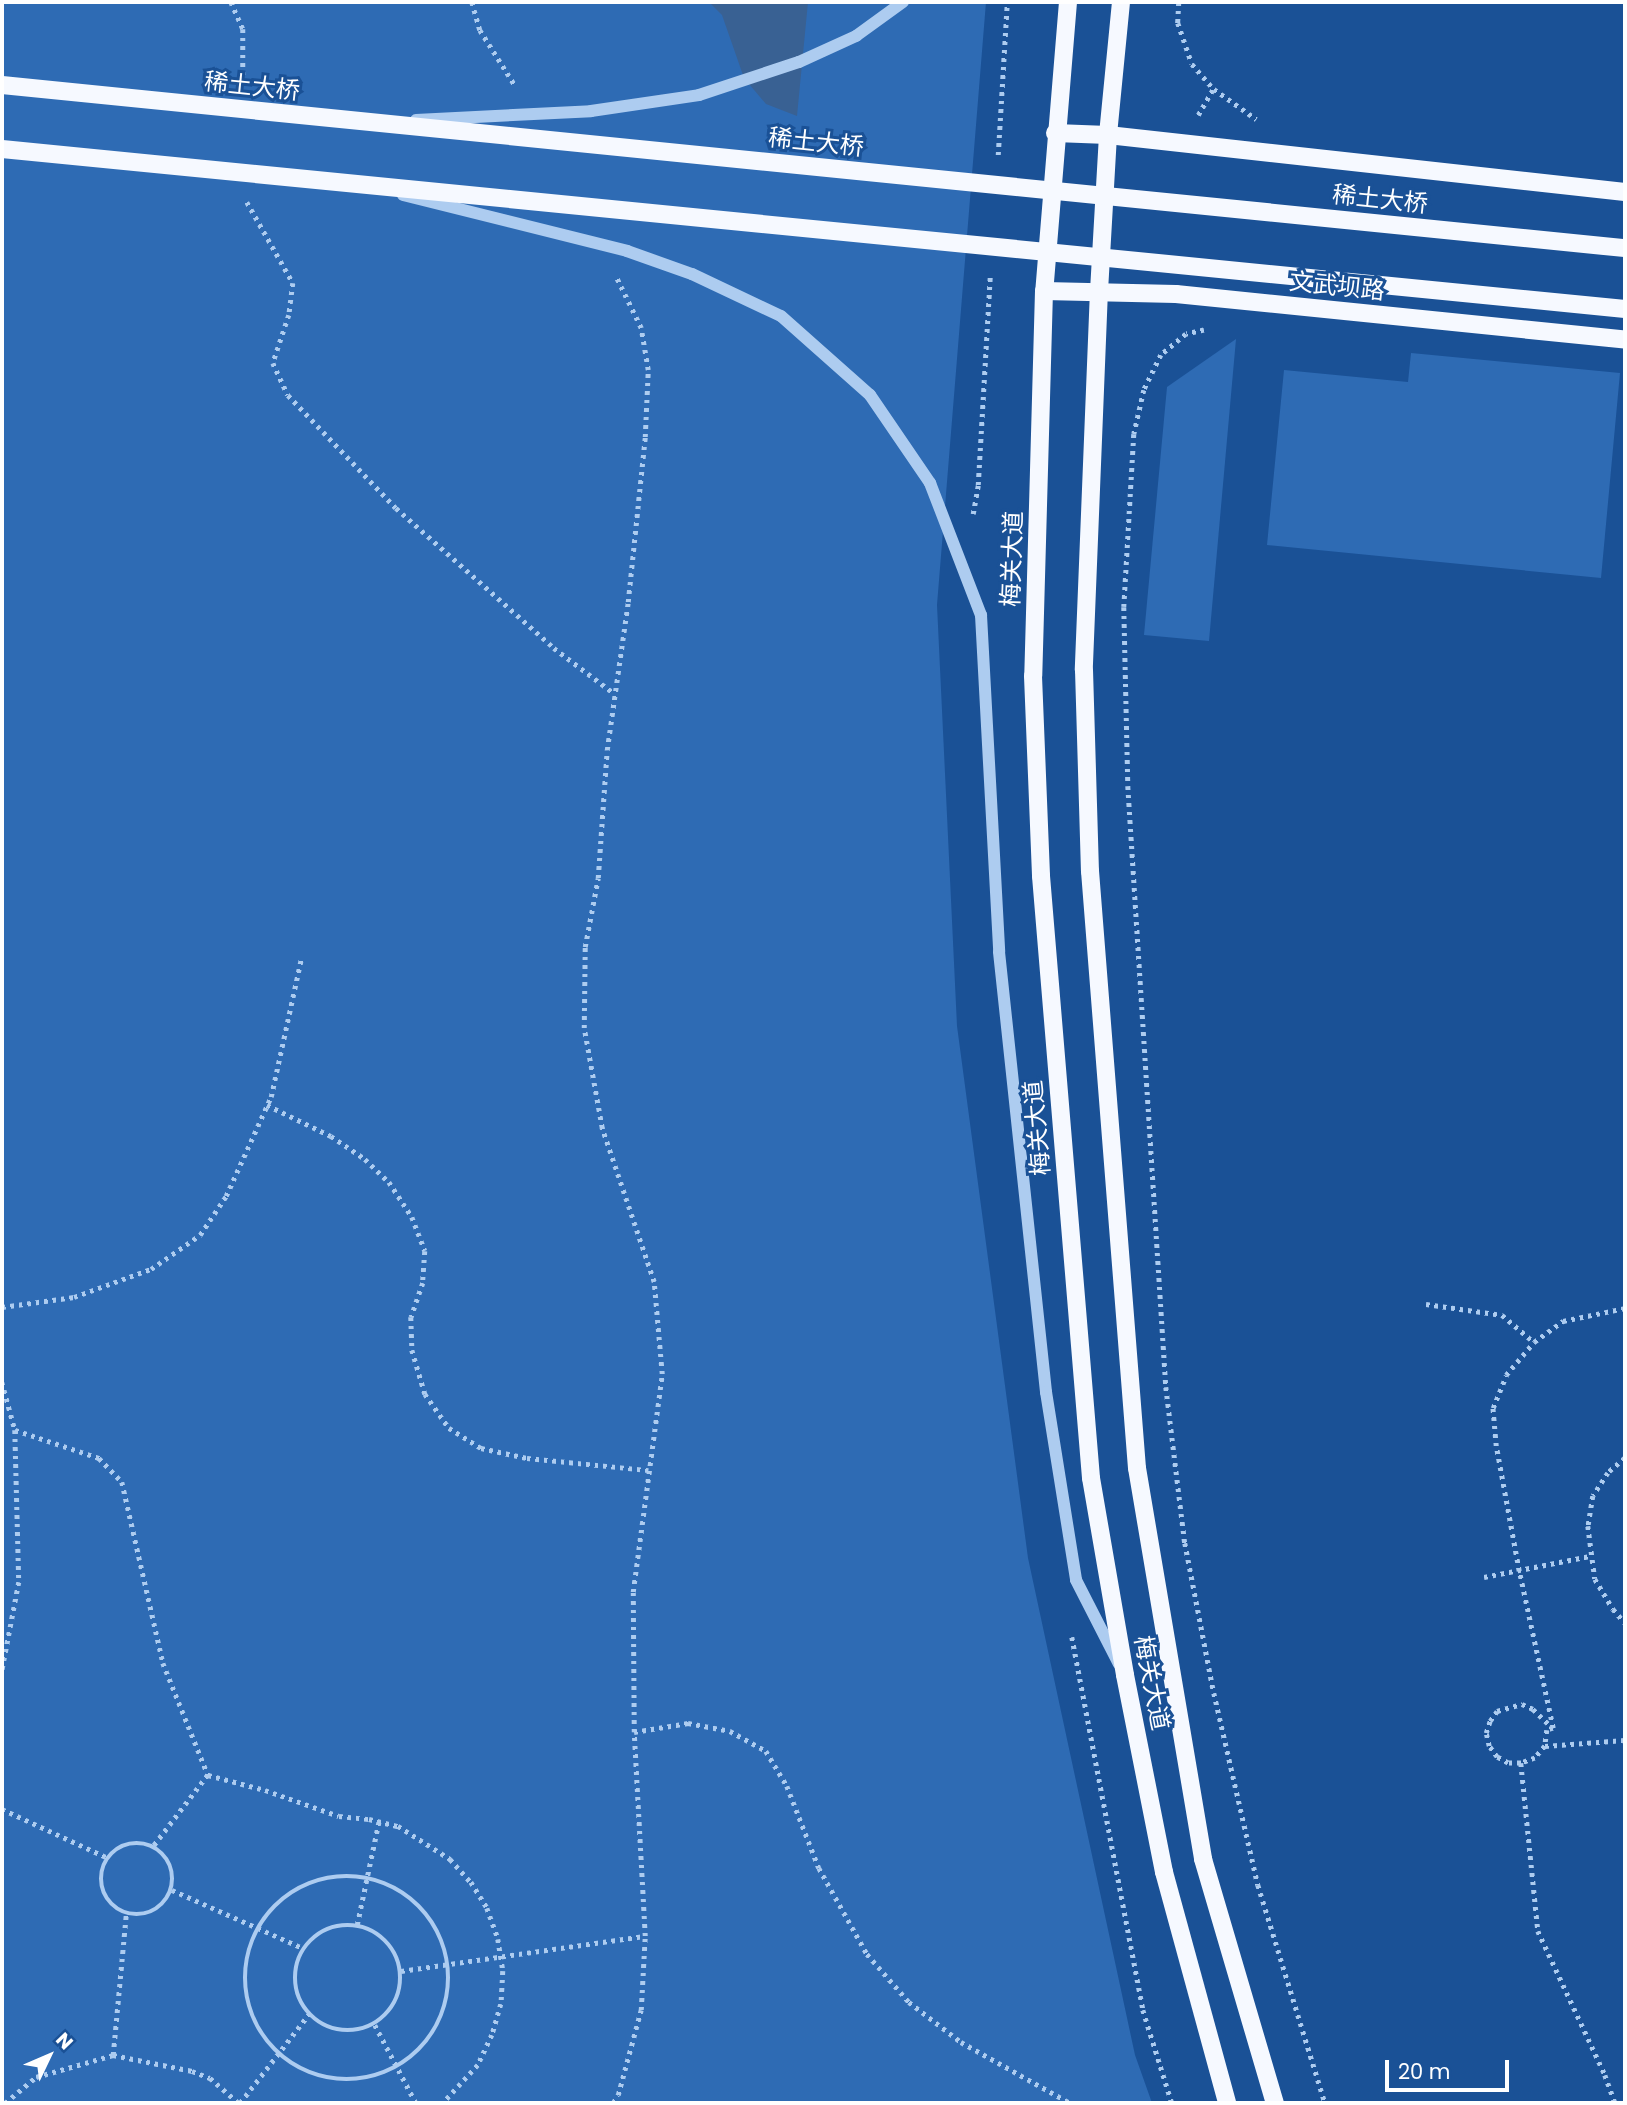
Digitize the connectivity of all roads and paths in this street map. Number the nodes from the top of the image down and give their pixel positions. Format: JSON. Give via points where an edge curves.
{"nodes":[{"id":1,"x":231,"y":2,"type":"edge"},
{"id":2,"x":472,"y":2,"type":"edge"},
{"id":3,"x":903,"y":2,"type":"edge"},
{"id":4,"x":1068,"y":2,"type":"edge"},
{"id":5,"x":1121,"y":2,"type":"edge"},
{"id":6,"x":1179,"y":2,"type":"edge"},
{"id":7,"x":242,"y":84,"type":"dead end"},
{"id":8,"x":2,"y":85,"type":"edge"},
{"id":9,"x":521,"y":94,"type":"dead end"},
{"id":10,"x":1259,"y":121,"type":"dead end"},
{"id":11,"x":370,"y":122,"type":"junction"},
{"id":12,"x":1055,"y":133,"type":"junction"},
{"id":13,"x":1108,"y":135,"type":"junction"},
{"id":14,"x":2,"y":149,"type":"edge"},
{"id":15,"x":359,"y":184,"type":"junction"},
{"id":16,"x":245,"y":190,"type":"dead end"},
{"id":17,"x":1625,"y":192,"type":"edge"},
{"id":18,"x":1625,"y":248,"type":"edge"},
{"id":19,"x":615,"y":276,"type":"dead end"},
{"id":20,"x":1044,"y":290,"type":"junction"},
{"id":21,"x":1099,"y":290,"type":"junction"},
{"id":22,"x":1625,"y":309,"type":"edge"},
{"id":23,"x":1625,"y":340,"type":"edge"},
{"id":24,"x":1144,"y":390,"type":"dead end"},
{"id":25,"x":615,"y":694,"type":"junction"},
{"id":26,"x":301,"y":959,"type":"dead end"},
{"id":27,"x":267,"y":1104,"type":"junction"},
{"id":28,"x":1426,"y":1304,"type":"dead end"},
{"id":29,"x":2,"y":1307,"type":"edge"},
{"id":30,"x":1625,"y":1308,"type":"edge"},
{"id":31,"x":1534,"y":1342,"type":"junction"},
{"id":32,"x":2,"y":1382,"type":"edge"},
{"id":33,"x":15,"y":1430,"type":"junction"},
{"id":34,"x":1625,"y":1458,"type":"edge"},
{"id":35,"x":648,"y":1470,"type":"junction"},
{"id":36,"x":1590,"y":1556,"type":"junction"},
{"id":37,"x":1519,"y":1571,"type":"junction"},
{"id":38,"x":1484,"y":1577,"type":"dead end"},
{"id":39,"x":1625,"y":1623,"type":"edge"},
{"id":40,"x":2,"y":1671,"type":"edge"},
{"id":41,"x":1125,"y":1675,"type":"junction"},
{"id":42,"x":1553,"y":1728,"type":"junction"},
{"id":43,"x":634,"y":1732,"type":"junction"},
{"id":44,"x":1625,"y":1740,"type":"edge"},
{"id":45,"x":1545,"y":1746,"type":"junction"},
{"id":46,"x":1521,"y":1763,"type":"junction"},
{"id":47,"x":208,"y":1775,"type":"junction"},
{"id":48,"x":2,"y":1809,"type":"edge"},
{"id":49,"x":379,"y":1821,"type":"junction"},
{"id":50,"x":153,"y":1847,"type":"junction"},
{"id":51,"x":108,"y":1858,"type":"junction"},
{"id":52,"x":366,"y":1878,"type":"junction"},
{"id":53,"x":172,"y":1891,"type":"junction"},
{"id":54,"x":126,"y":1914,"type":"junction"},
{"id":55,"x":357,"y":1925,"type":"junction"},
{"id":56,"x":258,"y":1929,"type":"junction"},
{"id":57,"x":645,"y":1936,"type":"junction"},
{"id":58,"x":303,"y":1948,"type":"junction"},
{"id":59,"x":500,"y":1958,"type":"junction"},
{"id":60,"x":449,"y":1965,"type":"junction"},
{"id":61,"x":401,"y":1971,"type":"junction"},
{"id":62,"x":309,"y":2014,"type":"junction"},
{"id":63,"x":375,"y":2025,"type":"junction"},
{"id":64,"x":278,"y":2054,"type":"junction"},
{"id":65,"x":113,"y":2055,"type":"junction"},
{"id":66,"x":397,"y":2068,"type":"junction"},
{"id":67,"x":5,"y":2103,"type":"edge"},
{"id":68,"x":240,"y":2103,"type":"edge"},
{"id":69,"x":416,"y":2103,"type":"edge"},
{"id":70,"x":443,"y":2103,"type":"edge"},
{"id":71,"x":613,"y":2103,"type":"edge"},
{"id":72,"x":1070,"y":2103,"type":"edge"},
{"id":73,"x":1227,"y":2103,"type":"edge"},
{"id":74,"x":1275,"y":2103,"type":"edge"},
{"id":75,"x":1325,"y":2103,"type":"edge"},
{"id":76,"x":1615,"y":2103,"type":"edge"}],
"edges":[{"from":1,"to":7,"type":"path","via":[[243,29]]},
{"from":2,"to":9,"type":"path","via":[[480,30]]},
{"from":3,"to":11,"type":"street","via":[[856,36],[811,57],[699,95],[590,111]]},
{"from":4,"to":12,"type":"main road","name":"梅关大道"},
{"from":5,"to":13,"type":"main road","name":"梅关大道"},
{"from":6,"to":10,"type":"path","via":[[1178,23],[1192,64],[1214,89]]},
{"from":8,"to":11,"type":"main road","name":"稀土大桥"},
{"from":11,"to":18,"type":"main road","name":"稀土大桥"},
{"from":12,"to":13,"type":"main road"},
{"from":12,"to":20,"type":"main road","name":"梅关大道"},
{"from":13,"to":17,"type":"main road"},
{"from":13,"to":21,"type":"main road","name":"梅关大道"},
{"from":14,"to":15,"type":"main road"},
{"from":15,"to":22,"type":"main road"},
{"from":15,"to":41,"type":"street","via":[[627,251],[692,274],[781,316],[870,395],[930,483],[981,615],[999,952],[1020,1172],[1076,1580]]},
{"from":16,"to":25,"type":"path","via":[[246,201],[293,284],[289,315],[273,363],[288,395],[396,508],[554,648]]},
{"from":19,"to":25,"type":"path","via":[[641,328],[648,370],[645,437]]},
{"from":20,"to":21,"type":"main road","name":"文武坝路"},
{"from":20,"to":41,"type":"main road","name":"梅关大道","via":[[1033,676],[1041,876],[1091,1478]]},
{"from":21,"to":23,"type":"main road","name":"文武坝路"},
{"from":21,"to":74,"type":"main road","name":"梅关大道","via":[[1084,670],[1090,871],[1137,1468],[1203,1859]]},
{"from":24,"to":75,"type":"path","via":[[1134,434],[1124,607],[1128,786],[1166,1387],[1185,1543],[1217,1706],[1258,1885]]},
{"from":25,"to":35,"type":"path","via":[[598,878],[585,947],[584,1028],[602,1128],[654,1282],[662,1374]]},
{"from":26,"to":27,"type":"path"},
{"from":27,"to":29,"type":"path","via":[[226,1196],[200,1235],[151,1269],[74,1297]]},
{"from":27,"to":35,"type":"path","via":[[365,1158],[389,1182],[412,1217],[425,1251],[423,1283],[411,1318],[412,1350],[425,1394],[449,1428],[481,1448],[527,1458]]},
{"from":28,"to":31,"type":"path","via":[[1502,1315]]},
{"from":30,"to":31,"type":"path","via":[[1563,1321]]},
{"from":31,"to":37,"type":"path","via":[[1506,1375],[1493,1408]]},
{"from":32,"to":33,"type":"path"},
{"from":33,"to":40,"type":"path","via":[[19,1582]]},
{"from":33,"to":47,"type":"path","via":[[99,1458],[122,1482],[163,1663]]},
{"from":34,"to":36,"type":"path","via":[[1608,1472],[1593,1496]]},
{"from":35,"to":43,"type":"path","via":[[633,1592]]},
{"from":36,"to":37,"type":"path"},
{"from":36,"to":39,"type":"path","via":[[1595,1579]]},
{"from":37,"to":38,"type":"path"},
{"from":37,"to":42,"type":"path"},
{"from":41,"to":73,"type":"main road","name":"梅关大道","via":[[1164,1872]]},
{"from":42,"to":45,"type":"path","via":[[1547,1730]]},
{"from":42,"to":46,"type":"path","via":[[1522,1703],[1497,1711],[1486,1733],[1489,1746],[1508,1763]]},
{"from":43,"to":57,"type":"path"},
{"from":43,"to":72,"type":"path","via":[[688,1724],[730,1731],[766,1751],[787,1786],[819,1868],[867,1954],[909,2002],[961,2042]]},
{"from":44,"to":45,"type":"path"},
{"from":45,"to":46,"type":"path","via":[[1535,1758]]},
{"from":46,"to":76,"type":"path","via":[[1538,1931]]},
{"from":47,"to":49,"type":"path","via":[[339,1816]]},
{"from":47,"to":50,"type":"path"},
{"from":48,"to":51,"type":"path"},
{"from":49,"to":52,"type":"path"},
{"from":49,"to":59,"type":"path","via":[[426,1841],[471,1882],[487,1908]]},
{"from":50,"to":51,"type":"path","via":[[128,1844]]},
{"from":50,"to":53,"type":"path","via":[[170,1865]]},
{"from":51,"to":54,"type":"path","via":[[102,1871],[106,1897]]},
{"from":52,"to":55,"type":"path"},
{"from":52,"to":56,"type":"path","via":[[321,1879],[298,1889],[278,1903]]},
{"from":52,"to":60,"type":"path","via":[[395,1888],[415,1902],[443,1942]]},
{"from":53,"to":54,"type":"path","via":[[153,1912]]},
{"from":53,"to":56,"type":"path"},
{"from":54,"to":65,"type":"path"},
{"from":55,"to":58,"type":"path","via":[[336,1925],[317,1933]]},
{"from":55,"to":61,"type":"path","via":[[376,1931],[391,1946]]},
{"from":56,"to":58,"type":"path"},
{"from":56,"to":64,"type":"path","via":[[245,1968],[246,1993],[253,2017]]},
{"from":57,"to":59,"type":"path"},
{"from":57,"to":71,"type":"path","via":[[641,2010]]},
{"from":58,"to":62,"type":"path","via":[[295,1982]]},
{"from":59,"to":60,"type":"path"},
{"from":59,"to":70,"type":"path","via":[[501,2004],[492,2035],[478,2065]]},
{"from":60,"to":61,"type":"path"},
{"from":60,"to":66,"type":"path","via":[[444,2014],[417,2054]]},
{"from":61,"to":63,"type":"path","via":[[398,1997]]},
{"from":62,"to":63,"type":"path","via":[[340,2031]]},
{"from":62,"to":64,"type":"path"},
{"from":63,"to":66,"type":"path"},
{"from":64,"to":66,"type":"path","via":[[303,2070],[350,2081],[375,2078]]},
{"from":64,"to":68,"type":"path"},
{"from":65,"to":67,"type":"path","via":[[36,2077]]},
{"from":65,"to":68,"type":"path","via":[[192,2071],[210,2078]]},
{"from":66,"to":69,"type":"path"}]}
